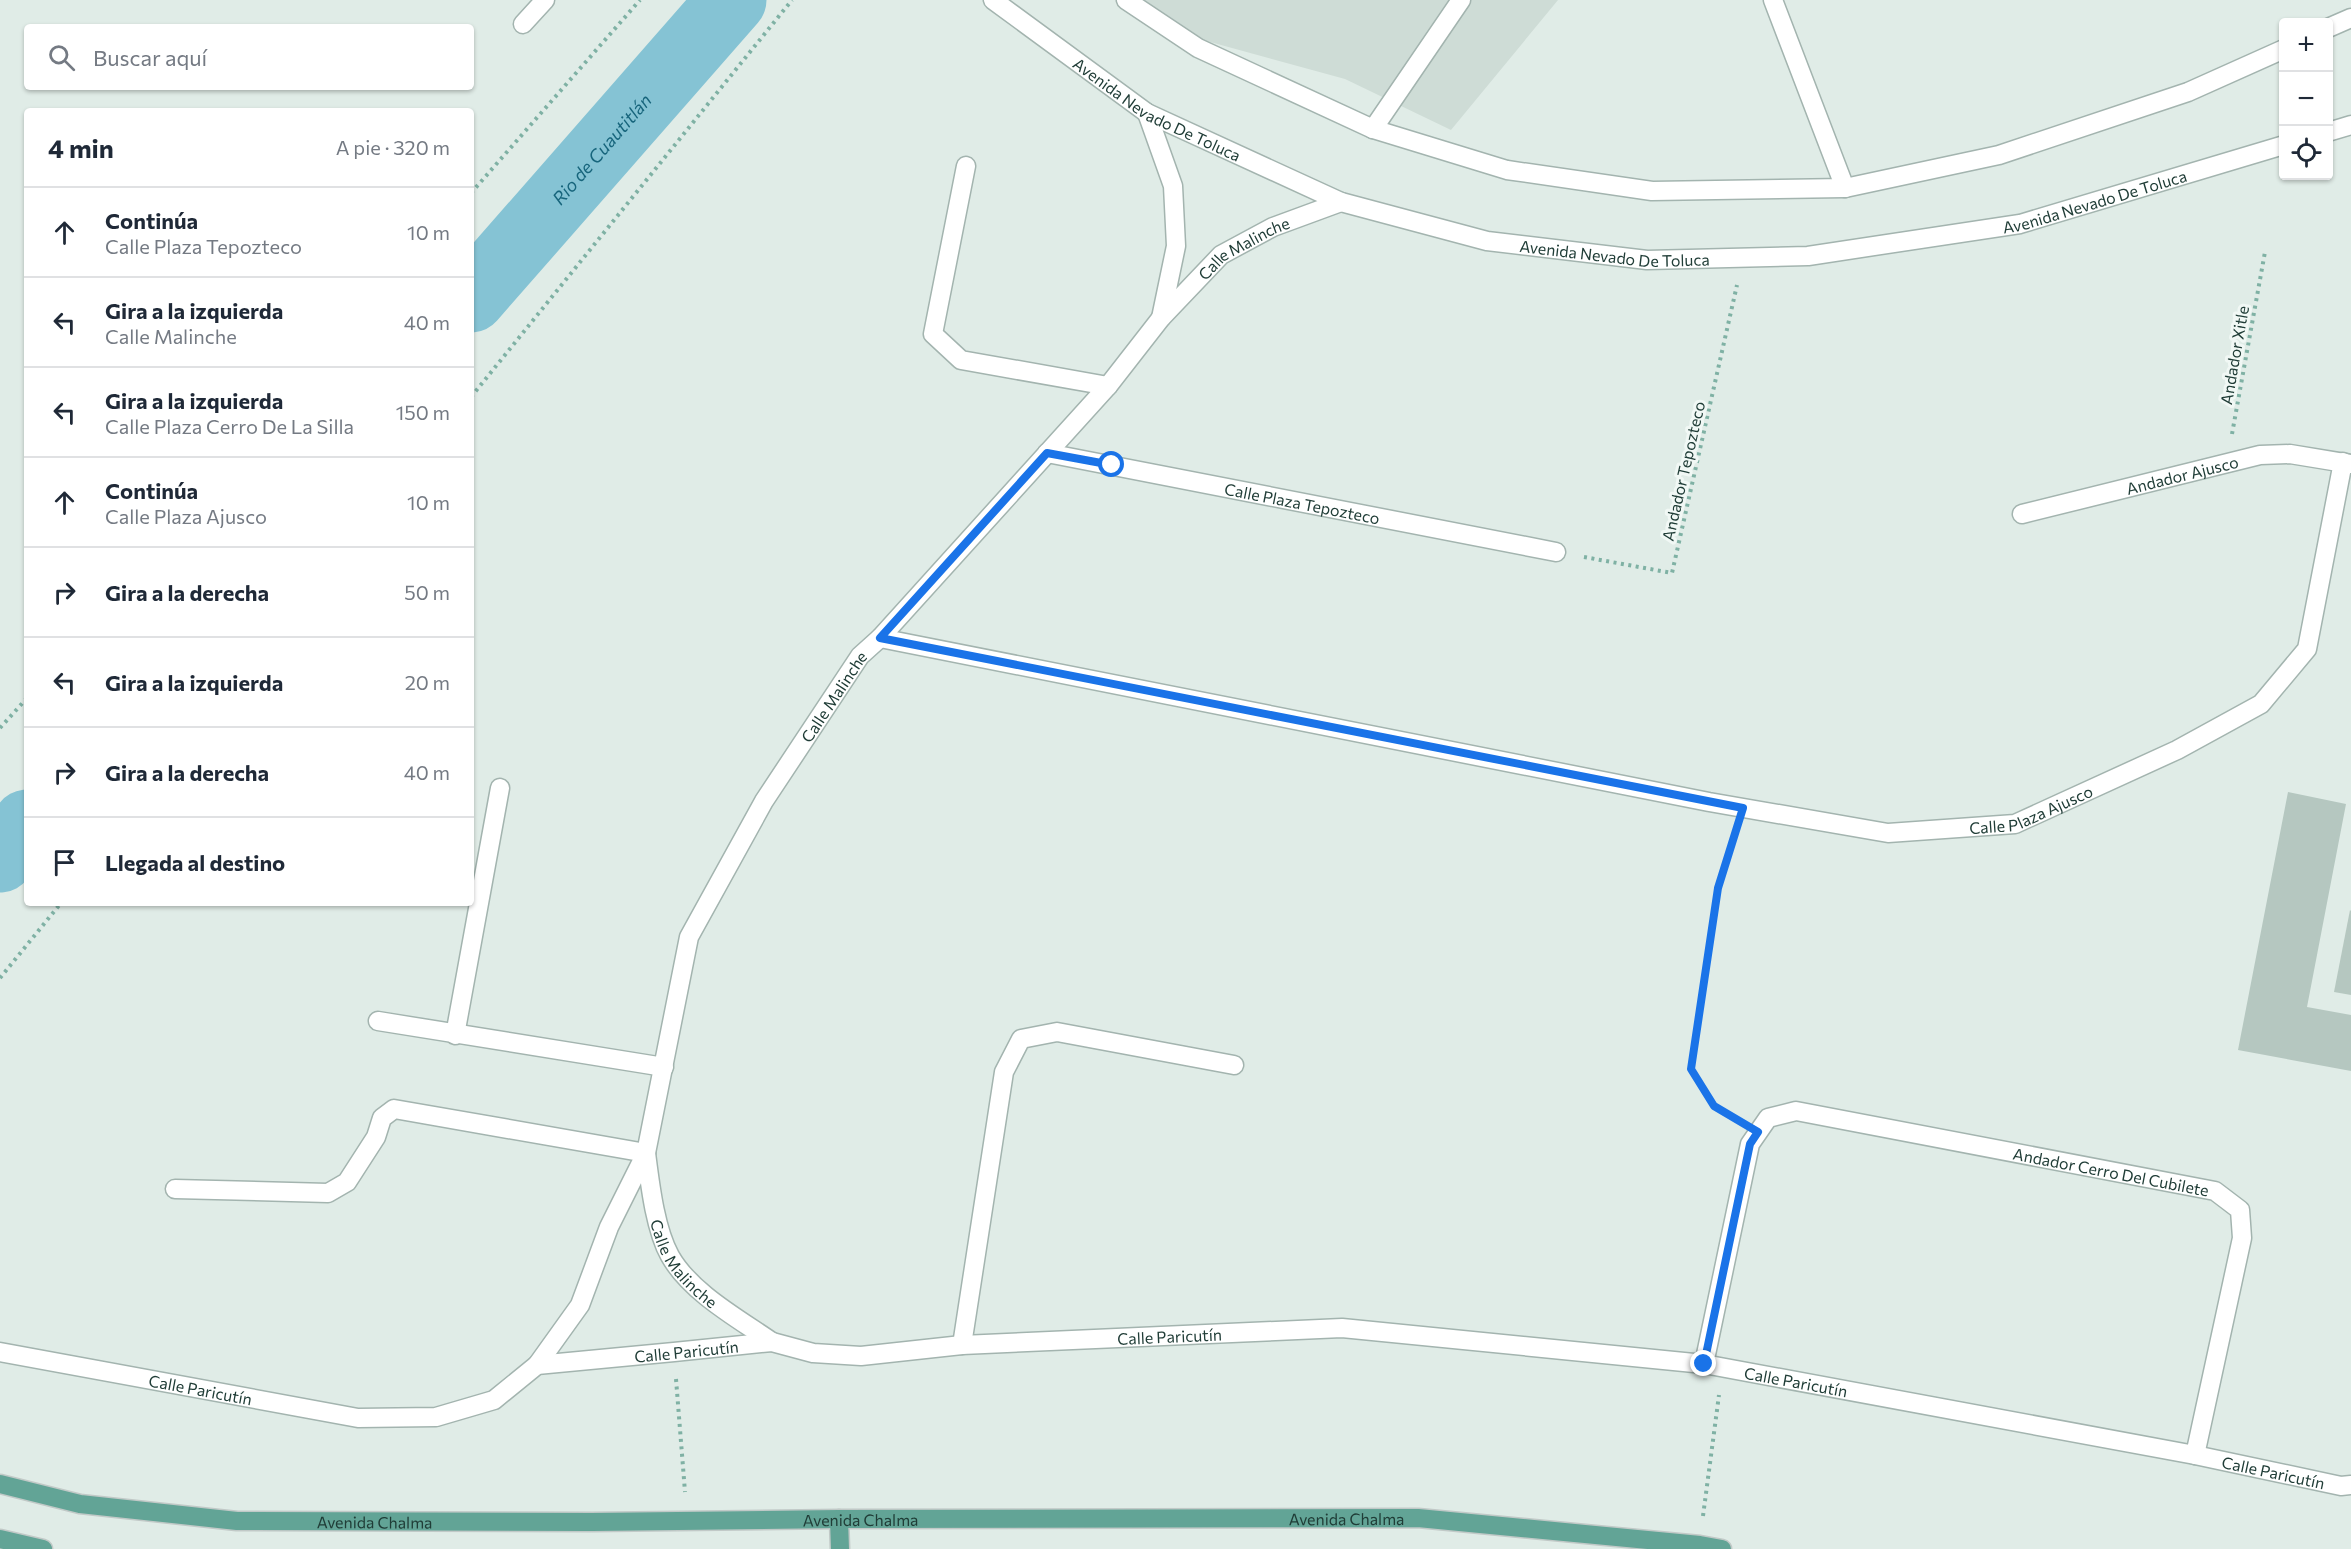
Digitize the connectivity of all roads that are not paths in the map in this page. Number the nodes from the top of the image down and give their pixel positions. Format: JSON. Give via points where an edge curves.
{"nodes":[{"id":1,"x":545,"y":0,"type":"edge"},
{"id":2,"x":993,"y":0,"type":"edge"},
{"id":3,"x":1126,"y":0,"type":"edge"},
{"id":4,"x":1461,"y":0,"type":"edge"},
{"id":5,"x":1773,"y":0,"type":"edge"},
{"id":6,"x":2351,"y":18,"type":"edge"},
{"id":7,"x":523,"y":24,"type":"dead end"},
{"id":8,"x":2333,"y":26,"type":"edge"},
{"id":9,"x":2279,"y":51,"type":"edge"},
{"id":10,"x":1147,"y":112,"type":"junction"},
{"id":11,"x":2351,"y":125,"type":"edge"},
{"id":12,"x":1373,"y":129,"type":"junction"},
{"id":13,"x":2333,"y":130,"type":"edge"},
{"id":14,"x":2279,"y":146,"type":"edge"},
{"id":15,"x":966,"y":166,"type":"dead end"},
{"id":16,"x":1845,"y":188,"type":"junction"},
{"id":17,"x":1341,"y":202,"type":"junction"},
{"id":18,"x":1161,"y":318,"type":"junction"},
{"id":19,"x":1108,"y":386,"type":"junction"},
{"id":20,"x":1047,"y":453,"type":"junction"},
{"id":21,"x":2347,"y":463,"type":"edge"},
{"id":22,"x":2022,"y":514,"type":"dead end"},
{"id":23,"x":1556,"y":552,"type":"road end"},
{"id":24,"x":880,"y":638,"type":"junction"},
{"id":25,"x":500,"y":788,"type":"dead end"},
{"id":26,"x":378,"y":1021,"type":"dead end"},
{"id":27,"x":455,"y":1035,"type":"junction"},
{"id":28,"x":1234,"y":1065,"type":"dead end"},
{"id":29,"x":664,"y":1067,"type":"junction"},
{"id":30,"x":646,"y":1153,"type":"junction"},
{"id":31,"x":176,"y":1189,"type":"dead end"},
{"id":32,"x":772,"y":1342,"type":"junction"},
{"id":33,"x":962,"y":1345,"type":"junction"},
{"id":34,"x":0,"y":1352,"type":"edge"},
{"id":35,"x":1704,"y":1364,"type":"junction"},
{"id":36,"x":537,"y":1365,"type":"junction"},
{"id":37,"x":2195,"y":1455,"type":"junction"},
{"id":38,"x":0,"y":1484,"type":"edge"},
{"id":39,"x":2351,"y":1485,"type":"edge"},
{"id":40,"x":838,"y":1519,"type":"junction"},
{"id":41,"x":0,"y":1539,"type":"edge"},
{"id":42,"x":43,"y":1549,"type":"edge"},
{"id":43,"x":840,"y":1549,"type":"edge"},
{"id":44,"x":1722,"y":1549,"type":"edge"}],
"edges":[{"from":1,"to":7,"type":"street"},
{"from":2,"to":10,"type":"street","name":"Avenida Nevado De Toluca"},
{"from":3,"to":12,"type":"street","via":[[1198,48]]},
{"from":4,"to":12,"type":"street"},
{"from":5,"to":16,"type":"street"},
{"from":6,"to":8,"type":"street"},
{"from":9,"to":16,"type":"street","via":[[2188,92],[1999,155]]},
{"from":10,"to":17,"type":"street","name":"Avenida Nevado De Toluca"},
{"from":10,"to":18,"type":"street","name":"Calle Malinche","via":[[1173,186],[1176,246]]},
{"from":11,"to":13,"type":"street"},
{"from":12,"to":16,"type":"street","via":[[1507,170],[1652,191]]},
{"from":14,"to":17,"type":"street","name":"Avenida Nevado De Toluca","via":[[2020,224],[1808,256],[1647,260],[1487,241]]},
{"from":15,"to":19,"type":"street","via":[[933,334],[961,360]]},
{"from":17,"to":18,"type":"street","name":"Calle Malinche","via":[[1273,227],[1221,255]]},
{"from":18,"to":19,"type":"street","name":"Calle Malinche"},
{"from":19,"to":20,"type":"street","name":"Calle Malinche"},
{"from":20,"to":23,"type":"street","name":"Calle Plaza Tepozteco"},
{"from":20,"to":24,"type":"street","name":"Calle Malinche"},
{"from":21,"to":22,"type":"street","name":"Andador Ajusco","via":[[2290,454],[2260,455]]},
{"from":21,"to":24,"type":"street","name":"Calle Plaza Ajusco","via":[[2307,649],[2261,704],[2177,750],[2015,824],[1888,833],[1709,802]]},
{"from":24,"to":29,"type":"street","name":"Calle Malinche","via":[[860,656],[764,801],[689,937]]},
{"from":25,"to":27,"type":"street"},
{"from":26,"to":27,"type":"street"},
{"from":27,"to":29,"type":"street"},
{"from":28,"to":33,"type":"street","via":[[1057,1032],[1021,1039],[1004,1072]]},
{"from":29,"to":30,"type":"street","name":"Calle Malinche"},
{"from":30,"to":31,"type":"street","via":[[394,1109],[382,1118],[376,1137],[347,1182],[328,1193]]},
{"from":30,"to":32,"type":"street","name":"Calle Malinche","via":[[654,1210],[670,1256],[695,1287]]},
{"from":30,"to":36,"type":"street","name":"Calle Malinche","via":[[609,1227],[580,1305]]},
{"from":32,"to":33,"type":"street","name":"Calle Paricutín","via":[[813,1353],[861,1356]]},
{"from":32,"to":36,"type":"street","name":"Calle Paricutín"},
{"from":33,"to":35,"type":"street","name":"Calle Paricutín","via":[[1342,1328]]},
{"from":34,"to":36,"type":"street","name":"Calle Paricutín","via":[[358,1418],[436,1417],[484,1403],[494,1400]]},
{"from":35,"to":37,"type":"street","name":"Calle Paricutín"},
{"from":35,"to":37,"type":"street","name":"Andador Cerro Del Cubilete","via":[[1750,1144],[1763,1125],[1796,1111],[2215,1191],[2240,1210],[2242,1238]]},
{"from":37,"to":39,"type":"street","name":"Calle Paricutín"},
{"from":38,"to":40,"type":"main road","name":"Avenida Chalma","via":[[80,1504],[237,1521]]},
{"from":40,"to":43,"type":"main road"},
{"from":40,"to":44,"type":"main road","name":"Avenida Chalma","via":[[1418,1518]]},
{"from":41,"to":42,"type":"main road"}]}
